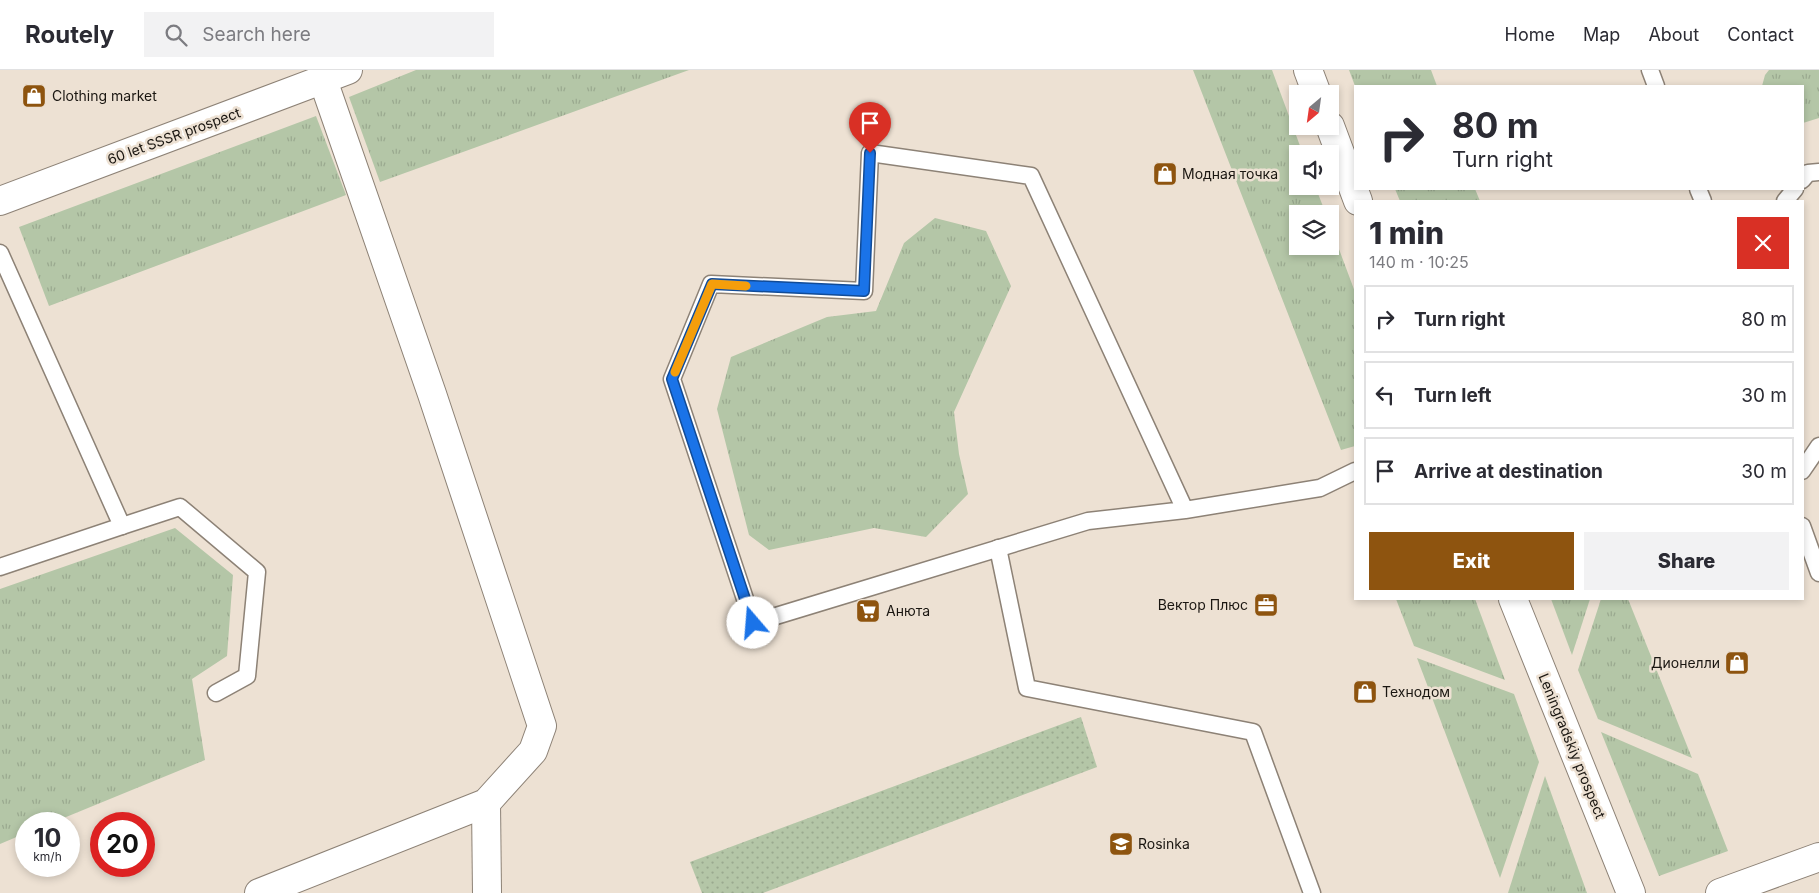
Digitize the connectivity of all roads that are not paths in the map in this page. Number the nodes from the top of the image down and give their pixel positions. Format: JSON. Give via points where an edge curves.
{"nodes":[{"id":1,"x":348,"y":70,"type":"edge"},
{"id":2,"x":1308,"y":70,"type":"edge"},
{"id":3,"x":1650,"y":70,"type":"edge"},
{"id":4,"x":321,"y":75,"type":"edge"},
{"id":5,"x":1314,"y":85,"type":"edge"},
{"id":6,"x":1656,"y":85,"type":"edge"},
{"id":7,"x":1333,"y":135,"type":"edge"},
{"id":8,"x":1819,"y":172,"type":"edge"},
{"id":9,"x":1804,"y":178,"type":"edge"},
{"id":10,"x":1794,"y":190,"type":"edge"},
{"id":11,"x":1358,"y":200,"type":"edge"},
{"id":12,"x":1786,"y":200,"type":"edge"},
{"id":13,"x":0,"y":201,"type":"edge"},
{"id":14,"x":0,"y":253,"type":"edge"},
{"id":15,"x":1819,"y":446,"type":"edge"},
{"id":16,"x":1804,"y":468,"type":"edge"},
{"id":17,"x":1354,"y":471,"type":"edge"},
{"id":18,"x":1185,"y":510,"type":"junction"},
{"id":19,"x":122,"y":526,"type":"junction"},
{"id":20,"x":1804,"y":532,"type":"edge"},
{"id":21,"x":998,"y":548,"type":"junction"},
{"id":22,"x":0,"y":568,"type":"edge"},
{"id":23,"x":1819,"y":573,"type":"edge"},
{"id":24,"x":1513,"y":600,"type":"edge"},
{"id":25,"x":216,"y":693,"type":"dead end"},
{"id":26,"x":486,"y":802,"type":"junction"},
{"id":27,"x":1819,"y":857,"type":"edge"},
{"id":28,"x":259,"y":893,"type":"edge"},
{"id":29,"x":487,"y":893,"type":"edge"},
{"id":30,"x":1312,"y":893,"type":"edge"},
{"id":31,"x":1631,"y":893,"type":"edge"},
{"id":32,"x":1720,"y":893,"type":"edge"}],
"edges":[{"from":1,"to":4,"type":"street","name":"60 let SSSR prospect"},
{"from":2,"to":5,"type":"street"},
{"from":3,"to":6,"type":"lane"},
{"from":4,"to":13,"type":"street","name":"60 let SSSR prospect"},
{"from":4,"to":26,"type":"street","via":[[432,394],[542,726],[533,751]]},
{"from":7,"to":11,"type":"street"},
{"from":8,"to":9,"type":"lane","via":[[1808,173]]},
{"from":10,"to":12,"type":"lane"},
{"from":14,"to":19,"type":"lane"},
{"from":15,"to":16,"type":"lane"},
{"from":17,"to":18,"type":"lane","via":[[1320,488]]},
{"from":18,"to":21,"type":"lane","via":[[1088,521]]},
{"from":18,"to":21,"type":"lane","via":[[1031,176],[870,153],[864,291],[712,284],[672,379],[675,389],[753,623]]},
{"from":19,"to":22,"type":"lane"},
{"from":19,"to":25,"type":"lane","via":[[180,507],[257,572],[247,676]]},
{"from":20,"to":23,"type":"lane"},
{"from":21,"to":30,"type":"lane","via":[[1027,688],[1253,732]]},
{"from":24,"to":31,"type":"street","name":"Leningradskiy prospect"},
{"from":26,"to":28,"type":"street"},
{"from":26,"to":29,"type":"street"},
{"from":27,"to":32,"type":"street"}]}
